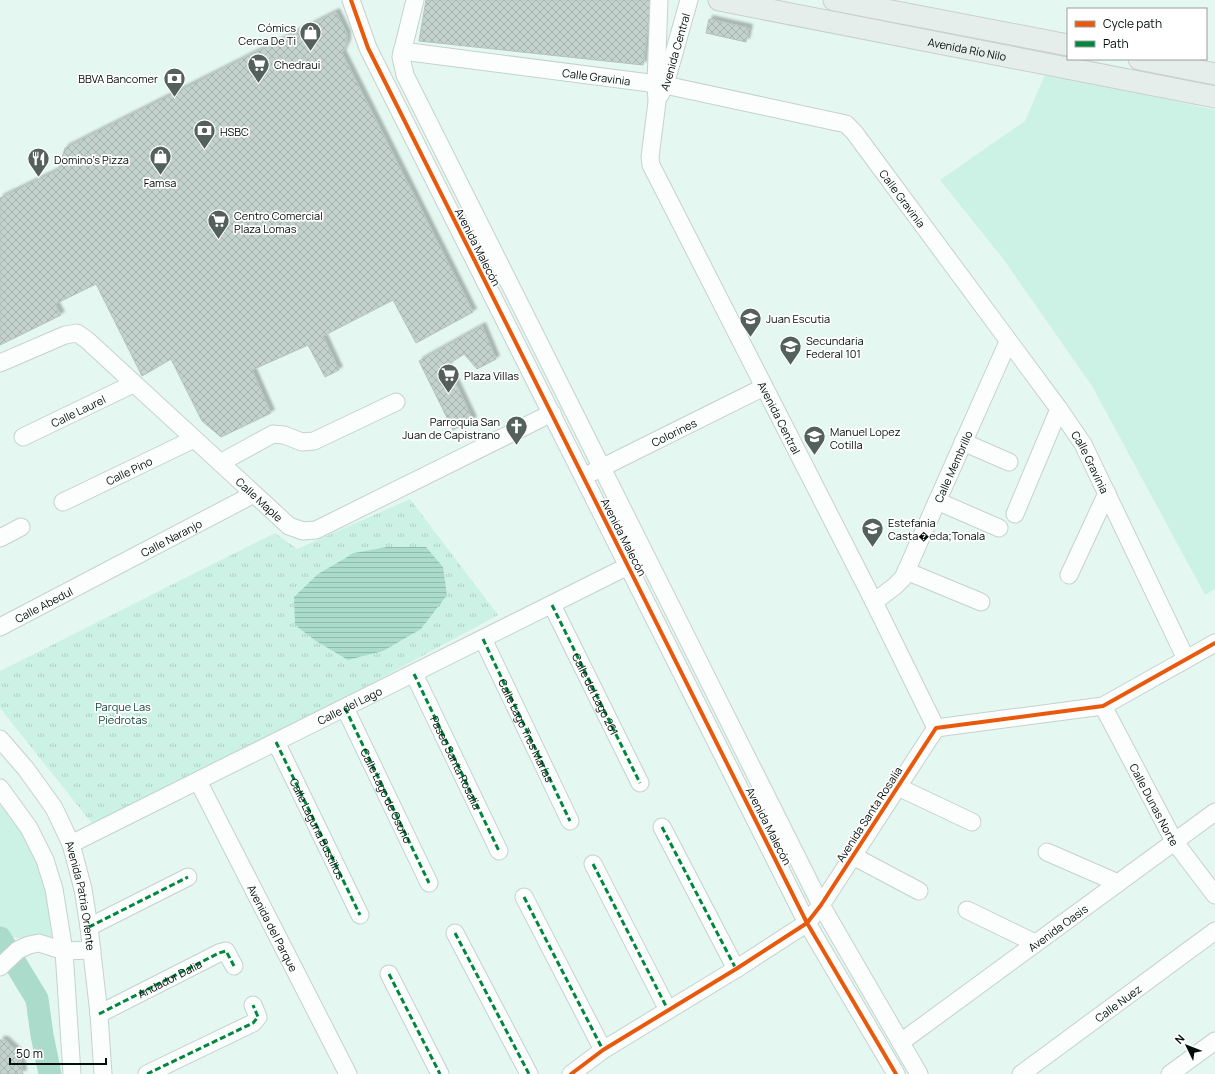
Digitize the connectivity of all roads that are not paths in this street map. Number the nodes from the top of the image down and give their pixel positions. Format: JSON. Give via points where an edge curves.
{"nodes":[{"id":1,"x":351,"y":0,"type":"edge"},
{"id":2,"x":415,"y":0,"type":"edge"},
{"id":3,"x":659,"y":0,"type":"edge"},
{"id":4,"x":689,"y":0,"type":"edge"},
{"id":5,"x":719,"y":0,"type":"edge"},
{"id":6,"x":834,"y":0,"type":"edge"},
{"id":7,"x":786,"y":6,"type":"edge"},
{"id":8,"x":1067,"y":45,"type":"edge"},
{"id":9,"x":402,"y":51,"type":"junction"},
{"id":10,"x":1144,"y":60,"type":"edge"},
{"id":11,"x":1215,"y":74,"type":"edge"},
{"id":12,"x":660,"y":84,"type":"junction"},
{"id":13,"x":1215,"y":97,"type":"edge"},
{"id":14,"x":1008,"y":342,"type":"junction"},
{"id":15,"x":0,"y":363,"type":"edge"},
{"id":16,"x":133,"y":384,"type":"junction"},
{"id":17,"x":764,"y":387,"type":"junction"},
{"id":18,"x":396,"y":402,"type":"dead end"},
{"id":19,"x":1059,"y":409,"type":"junction"},
{"id":20,"x":552,"y":413,"type":"junction"},
{"id":21,"x":23,"y":437,"type":"dead end"},
{"id":22,"x":194,"y":440,"type":"junction"},
{"id":23,"x":964,"y":442,"type":"junction"},
{"id":24,"x":1009,"y":462,"type":"dead end"},
{"id":25,"x":220,"y":463,"type":"junction"},
{"id":26,"x":602,"y":468,"type":"junction"},
{"id":27,"x":583,"y":477,"type":"junction"},
{"id":28,"x":1107,"y":493,"type":"junction"},
{"id":29,"x":254,"y":494,"type":"junction"},
{"id":30,"x":937,"y":501,"type":"junction"},
{"id":31,"x":63,"y":502,"type":"dead end"},
{"id":32,"x":1015,"y":514,"type":"dead end"},
{"id":33,"x":21,"y":527,"type":"dead end"},
{"id":34,"x":999,"y":528,"type":"dead end"},
{"id":35,"x":0,"y":538,"type":"edge"},
{"id":36,"x":628,"y":566,"type":"junction"},
{"id":37,"x":906,"y":571,"type":"junction"},
{"id":38,"x":1069,"y":575,"type":"dead end"},
{"id":39,"x":87,"y":582,"type":"joint"},
{"id":40,"x":874,"y":602,"type":"junction"},
{"id":41,"x":981,"y":602,"type":"dead end"},
{"id":42,"x":552,"y":605,"type":"junction"},
{"id":43,"x":0,"y":627,"type":"edge"},
{"id":44,"x":483,"y":639,"type":"junction"},
{"id":45,"x":1215,"y":643,"type":"edge"},
{"id":46,"x":1186,"y":659,"type":"junction"},
{"id":47,"x":414,"y":674,"type":"junction"},
{"id":48,"x":1103,"y":706,"type":"junction"},
{"id":49,"x":345,"y":708,"type":"junction"},
{"id":50,"x":936,"y":728,"type":"junction"},
{"id":51,"x":0,"y":739,"type":"edge"},
{"id":52,"x":276,"y":742,"type":"junction"},
{"id":53,"x":198,"y":781,"type":"junction"},
{"id":54,"x":640,"y":783,"type":"dead end"},
{"id":55,"x":898,"y":787,"type":"junction"},
{"id":56,"x":0,"y":788,"type":"edge"},
{"id":57,"x":1215,"y":812,"type":"edge"},
{"id":58,"x":570,"y":821,"type":"dead end"},
{"id":59,"x":972,"y":822,"type":"dead end"},
{"id":60,"x":662,"y":827,"type":"dead end"},
{"id":61,"x":1174,"y":841,"type":"junction"},
{"id":62,"x":71,"y":844,"type":"junction"},
{"id":63,"x":500,"y":851,"type":"dead end"},
{"id":64,"x":1047,"y":852,"type":"dead end"},
{"id":65,"x":853,"y":856,"type":"junction"},
{"id":66,"x":593,"y":864,"type":"dead end"},
{"id":67,"x":188,"y":876,"type":"dead end"},
{"id":68,"x":429,"y":883,"type":"dead end"},
{"id":69,"x":1118,"y":883,"type":"junction"},
{"id":70,"x":919,"y":891,"type":"dead end"},
{"id":71,"x":1215,"y":896,"type":"edge"},
{"id":72,"x":524,"y":897,"type":"dead end"},
{"id":73,"x":821,"y":905,"type":"junction"},
{"id":74,"x":967,"y":910,"type":"dead end"},
{"id":75,"x":360,"y":915,"type":"dead end"},
{"id":76,"x":807,"y":922,"type":"junction"},
{"id":77,"x":89,"y":927,"type":"junction"},
{"id":78,"x":1215,"y":931,"type":"edge"},
{"id":79,"x":455,"y":933,"type":"dead end"},
{"id":80,"x":1035,"y":943,"type":"junction"},
{"id":81,"x":92,"y":950,"type":"junction"},
{"id":82,"x":64,"y":951,"type":"junction"},
{"id":83,"x":234,"y":966,"type":"dead end"},
{"id":84,"x":0,"y":967,"type":"edge"},
{"id":85,"x":736,"y":969,"type":"junction"},
{"id":86,"x":389,"y":974,"type":"dead end"},
{"id":87,"x":253,"y":1005,"type":"dead end"},
{"id":88,"x":668,"y":1010,"type":"junction"},
{"id":89,"x":100,"y":1014,"type":"junction"},
{"id":90,"x":1215,"y":1041,"type":"edge"},
{"id":91,"x":901,"y":1042,"type":"junction"},
{"id":92,"x":603,"y":1050,"type":"junction"},
{"id":93,"x":72,"y":1074,"type":"edge"},
{"id":94,"x":103,"y":1074,"type":"edge"},
{"id":95,"x":147,"y":1074,"type":"edge"},
{"id":96,"x":348,"y":1074,"type":"edge"},
{"id":97,"x":440,"y":1074,"type":"edge"},
{"id":98,"x":530,"y":1074,"type":"edge"},
{"id":99,"x":572,"y":1074,"type":"edge"},
{"id":100,"x":896,"y":1074,"type":"edge"},
{"id":101,"x":919,"y":1074,"type":"edge"},
{"id":102,"x":1020,"y":1074,"type":"edge"},
{"id":103,"x":1170,"y":1074,"type":"edge"}],
"edges":[{"from":1,"to":20,"type":"street","name":"Avenida Malecón","via":[[368,48]]},
{"from":2,"to":9,"type":"street","name":"Avenida Malecón"},
{"from":3,"to":12,"type":"street","name":"Avenida Central"},
{"from":4,"to":12,"type":"street","name":"Avenida Central"},
{"from":5,"to":7,"type":"main road","name":"Avenida Río Nilo"},
{"from":6,"to":8,"type":"main road","name":"Avenida Río Nilo"},
{"from":7,"to":13,"type":"main road","name":"Avenida Río Nilo"},
{"from":9,"to":12,"type":"street","name":"Calle Gravinia"},
{"from":9,"to":26,"type":"street","name":"Avenida Malecón","via":[[405,74]]},
{"from":10,"to":11,"type":"main road"},
{"from":12,"to":14,"type":"street","name":"Calle Gravinia","via":[[846,124]]},
{"from":12,"to":17,"type":"street","name":"Avenida Central","via":[[651,165]]},
{"from":14,"to":19,"type":"street","name":"Calle Gravinia"},
{"from":14,"to":23,"type":"street","name":"Calle Membrillo"},
{"from":15,"to":16,"type":"street","name":"Calle Maple","via":[[65,335],[77,333]]},
{"from":16,"to":21,"type":"street","name":"Calle Laurel"},
{"from":16,"to":22,"type":"street","name":"Calle Maple"},
{"from":17,"to":26,"type":"street","name":"Colorines"},
{"from":17,"to":40,"type":"street","name":"Avenida Central"},
{"from":18,"to":25,"type":"street","via":[[314,441],[302,442],[284,434],[273,434]]},
{"from":19,"to":28,"type":"street","name":"Calle Gravinia","via":[[1083,444]]},
{"from":19,"to":32,"type":"street"},
{"from":20,"to":27,"type":"street","name":"Avenida Malecón"},
{"from":20,"to":29,"type":"street","name":"Calle Maple","via":[[316,530],[302,531],[289,526]]},
{"from":22,"to":25,"type":"street","name":"Calle Maple"},
{"from":22,"to":31,"type":"street","name":"Calle Pino"},
{"from":23,"to":24,"type":"street"},
{"from":23,"to":30,"type":"street","name":"Calle Membrillo"},
{"from":25,"to":29,"type":"street","name":"Calle Maple"},
{"from":26,"to":27,"type":"street","name":"Colorines"},
{"from":26,"to":73,"type":"street","name":"Avenida Malecón"},
{"from":27,"to":36,"type":"street","name":"Avenida Malecón"},
{"from":28,"to":38,"type":"street"},
{"from":28,"to":46,"type":"street","name":"Calle Gravinia"},
{"from":29,"to":39,"type":"street","name":"Calle Naranjo"},
{"from":30,"to":34,"type":"street"},
{"from":30,"to":37,"type":"street","name":"Calle Membrillo"},
{"from":33,"to":35,"type":"street"},
{"from":36,"to":42,"type":"street","name":"Calle del Lago"},
{"from":36,"to":76,"type":"street","name":"Avenida Malecón"},
{"from":37,"to":40,"type":"street","name":"Calle Membrillo","via":[[895,586]]},
{"from":37,"to":41,"type":"street"},
{"from":39,"to":43,"type":"street","name":"Calle Abedul"},
{"from":40,"to":50,"type":"street","name":"Avenida Central"},
{"from":42,"to":44,"type":"street","name":"Calle del Lago"},
{"from":42,"to":54,"type":"street","name":"Calle del Lago 261"},
{"from":44,"to":47,"type":"street","name":"Calle del Lago"},
{"from":44,"to":58,"type":"street","name":"Calle Lago Tres Marías"},
{"from":45,"to":46,"type":"street"},
{"from":46,"to":48,"type":"street"},
{"from":47,"to":49,"type":"street","name":"Calle del Lago"},
{"from":47,"to":63,"type":"street","name":"Paseo Santa Rosalía"},
{"from":48,"to":50,"type":"street"},
{"from":48,"to":61,"type":"street","name":"Calle Dunas Norte"},
{"from":49,"to":52,"type":"street","name":"Calle del Lago"},
{"from":49,"to":68,"type":"street","name":"Calle Lago de Osorio"},
{"from":50,"to":55,"type":"street","name":"Avenida Santa Rosalía"},
{"from":51,"to":62,"type":"street","name":"Avenida Patria Oriente","via":[[54,808]]},
{"from":52,"to":53,"type":"street","name":"Calle del Lago"},
{"from":52,"to":75,"type":"street","name":"Calle Laguna Bustillos"},
{"from":53,"to":62,"type":"street","name":"Calle del Lago"},
{"from":53,"to":96,"type":"street","name":"Avenida del Parque"},
{"from":55,"to":59,"type":"street"},
{"from":55,"to":65,"type":"street","name":"Avenida Santa Rosalía"},
{"from":56,"to":82,"type":"street","via":[[29,828],[44,860],[54,889]]},
{"from":57,"to":61,"type":"street","name":"Avenida Oasis"},
{"from":60,"to":85,"type":"street"},
{"from":61,"to":69,"type":"street","name":"Avenida Oasis"},
{"from":61,"to":71,"type":"street","name":"Calle Dunas Norte"},
{"from":62,"to":77,"type":"street","name":"Avenida Patria Oriente","via":[[83,889]]},
{"from":64,"to":69,"type":"street"},
{"from":65,"to":70,"type":"street"},
{"from":65,"to":73,"type":"street","name":"Avenida Santa Rosalía"},
{"from":66,"to":88,"type":"street"},
{"from":67,"to":77,"type":"street"},
{"from":69,"to":80,"type":"street","name":"Avenida Oasis"},
{"from":72,"to":92,"type":"street"},
{"from":73,"to":76,"type":"street","name":"Avenida Santa Rosalía"},
{"from":73,"to":91,"type":"street","name":"Avenida Malecón"},
{"from":74,"to":80,"type":"street"},
{"from":76,"to":85,"type":"street","name":"Avenida Santa Rosalía"},
{"from":76,"to":100,"type":"street","name":"Avenida Malecón"},
{"from":77,"to":81,"type":"street","name":"Avenida Patria Oriente"},
{"from":78,"to":102,"type":"street","name":"Calle Nuez"},
{"from":79,"to":98,"type":"street"},
{"from":80,"to":91,"type":"street","name":"Avenida Oasis"},
{"from":81,"to":82,"type":"street"},
{"from":81,"to":89,"type":"street","name":"Avenida Patria Oriente"},
{"from":82,"to":84,"type":"street","via":[[39,943],[29,945],[18,950]]},
{"from":82,"to":93,"type":"street"},
{"from":83,"to":89,"type":"street","name":"Andador Dalia","via":[[226,951],[219,953]]},
{"from":85,"to":88,"type":"street","name":"Avenida Santa Rosalía"},
{"from":86,"to":97,"type":"street"},
{"from":87,"to":95,"type":"street","via":[[258,1017],[253,1023]]},
{"from":88,"to":92,"type":"street","name":"Avenida Santa Rosalía"},
{"from":89,"to":94,"type":"street","name":"Avenida Patria Oriente"},
{"from":90,"to":103,"type":"street"},
{"from":91,"to":101,"type":"street","name":"Avenida Malecón"},
{"from":92,"to":99,"type":"street","name":"Avenida Santa Rosalía"}]}
